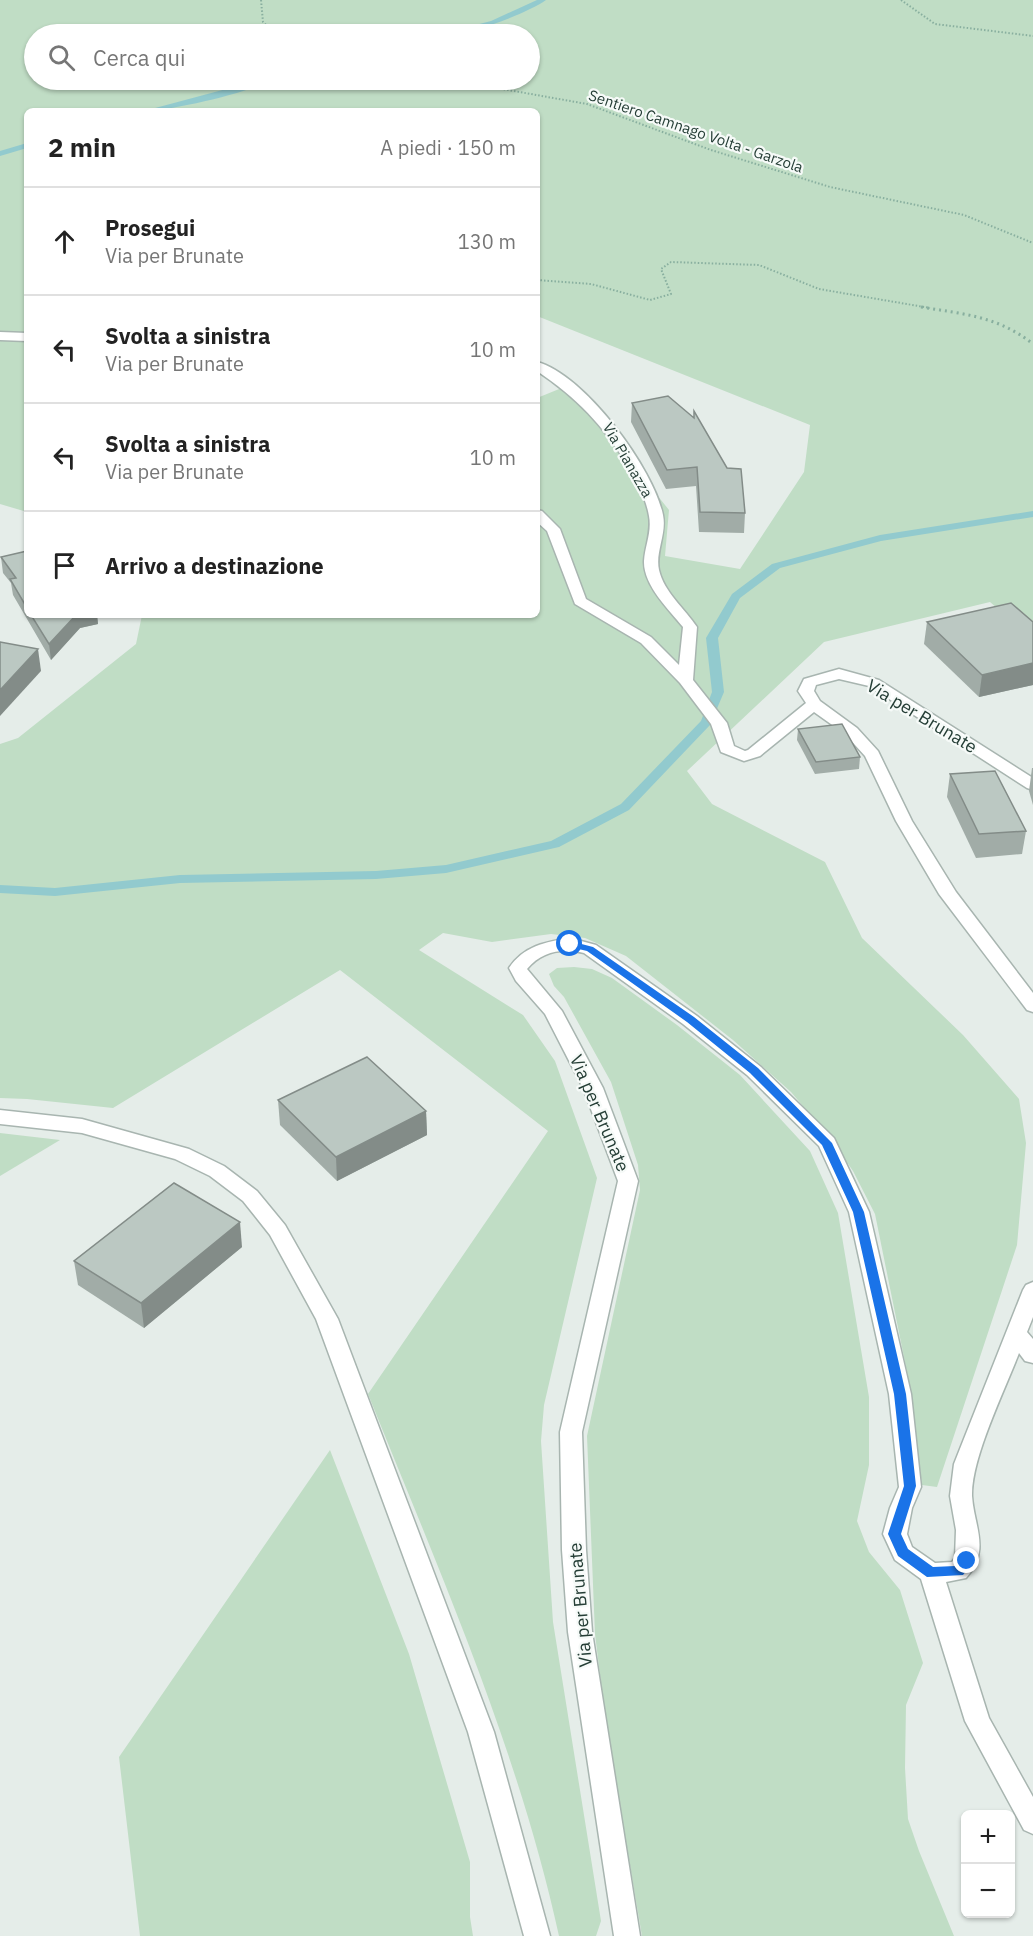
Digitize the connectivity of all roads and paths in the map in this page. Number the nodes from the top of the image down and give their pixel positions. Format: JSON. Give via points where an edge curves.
{"nodes":[{"id":1,"x":261,"y":0,"type":"edge"},
{"id":2,"x":901,"y":0,"type":"edge"},
{"id":3,"x":265,"y":24,"type":"edge"},
{"id":4,"x":1033,"y":36,"type":"edge"},
{"id":5,"x":508,"y":90,"type":"edge"},
{"id":6,"x":1033,"y":243,"type":"edge"},
{"id":7,"x":540,"y":280,"type":"edge"},
{"id":8,"x":0,"y":336,"type":"edge"},
{"id":9,"x":24,"y":337,"type":"edge"},
{"id":10,"x":1033,"y":344,"type":"edge"},
{"id":11,"x":540,"y":368,"type":"edge"},
{"id":12,"x":540,"y":517,"type":"edge"},
{"id":13,"x":685,"y":680,"type":"junction"},
{"id":14,"x":814,"y":704,"type":"junction"},
{"id":15,"x":1033,"y":785,"type":"edge"},
{"id":16,"x":1033,"y":1006,"type":"edge"},
{"id":17,"x":0,"y":1117,"type":"edge"},
{"id":18,"x":1033,"y":1290,"type":"edge"},
{"id":19,"x":1016,"y":1332,"type":"junction"},
{"id":20,"x":1033,"y":1355,"type":"edge"},
{"id":21,"x":931,"y":1573,"type":"junction"},
{"id":22,"x":1033,"y":1822,"type":"edge"},
{"id":23,"x":537,"y":1936,"type":"edge"},
{"id":24,"x":627,"y":1936,"type":"edge"}],
"edges":[{"from":1,"to":3,"type":"path"},
{"from":2,"to":4,"type":"path","via":[[935,24]]},
{"from":5,"to":6,"type":"path","name":"Sentiero Camnago Volta - Garzola","via":[[587,104],[711,150],[830,187],[964,215]]},
{"from":7,"to":10,"type":"path","via":[[591,284],[650,300],[671,294],[661,269],[671,262],[759,265],[819,289],[987,318],[1017,331]]},
{"from":8,"to":9,"type":"street"},
{"from":11,"to":13,"type":"street","name":"Via Pianazza","via":[[579,394],[603,417],[650,493],[658,522],[651,565],[663,593],[690,627]]},
{"from":12,"to":13,"type":"street","via":[[553,529],[580,601],[646,640]]},
{"from":13,"to":14,"type":"street","via":[[718,723],[727,749],[744,756],[754,753]]},
{"from":14,"to":15,"type":"street","name":"Via per Brunate","via":[[806,691],[809,682],[823,677],[839,674],[874,683]]},
{"from":14,"to":16,"type":"street","via":[[851,731],[872,754],[904,821],[948,894]]},
{"from":17,"to":23,"type":"street","via":[[82,1126],[182,1154],[217,1171],[250,1196],[278,1230],[327,1319],[482,1732]]},
{"from":18,"to":19,"type":"street"},
{"from":19,"to":20,"type":"street"},
{"from":19,"to":21,"type":"street","via":[[964,1464],[961,1496],[968,1530],[967,1561],[958,1571]]},
{"from":21,"to":22,"type":"street","via":[[977,1721]]},
{"from":21,"to":24,"type":"street","name":"Via per Brunate","via":[[903,1553],[895,1534],[910,1486],[900,1394],[859,1212],[827,1143],[754,1071],[590,949],[570,944],[547,947],[528,956],[518,968],[553,1011],[593,1088],[628,1181],[571,1432],[580,1632]]}]}
